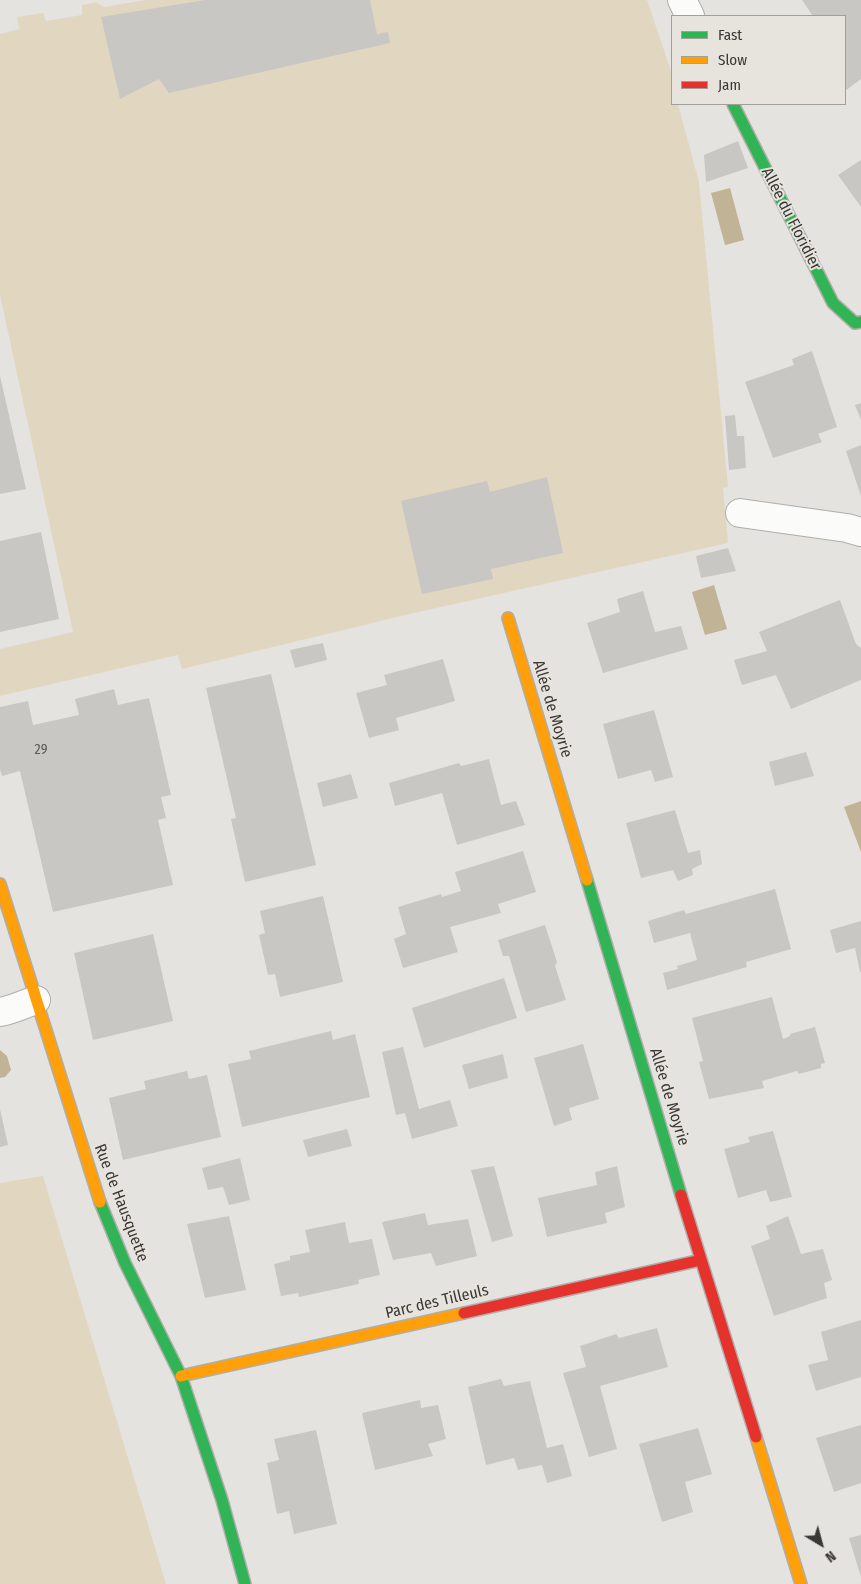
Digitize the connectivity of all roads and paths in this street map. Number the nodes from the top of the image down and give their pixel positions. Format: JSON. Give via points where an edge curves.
{"nodes":[{"id":1,"x":682,"y":0,"type":"edge"},
{"id":2,"x":690,"y":15,"type":"edge"},
{"id":3,"x":734,"y":105,"type":"edge"},
{"id":4,"x":861,"y":322,"type":"edge"},
{"id":5,"x":740,"y":513,"type":"dead end"},
{"id":6,"x":861,"y":532,"type":"edge"},
{"id":7,"x":508,"y":618,"type":"dead end"},
{"id":8,"x":0,"y":884,"type":"edge"},
{"id":9,"x":36,"y":1000,"type":"junction"},
{"id":10,"x":0,"y":1012,"type":"edge"},
{"id":11,"x":701,"y":1260,"type":"junction"},
{"id":12,"x":181,"y":1376,"type":"junction"},
{"id":13,"x":245,"y":1584,"type":"edge"},
{"id":14,"x":801,"y":1584,"type":"edge"}],
"edges":[{"from":1,"to":2,"type":"street"},
{"from":3,"to":4,"type":"street","name":"Allée du Floridier","via":[[833,304],[855,322]]},
{"from":5,"to":6,"type":"street"},
{"from":7,"to":11,"type":"street","name":"Allée de Moyrie"},
{"from":8,"to":9,"type":"street","name":"Rue de Hausquette"},
{"from":9,"to":10,"type":"street"},
{"from":9,"to":12,"type":"street","name":"Rue de Hausquette","via":[[103,1210],[125,1263]]},
{"from":11,"to":12,"type":"street","name":"Parc des Tilleuls"},
{"from":11,"to":14,"type":"street","name":"Allée de Moyrie"},
{"from":12,"to":13,"type":"street","name":"Rue de Hausquette","via":[[222,1500]]}]}
